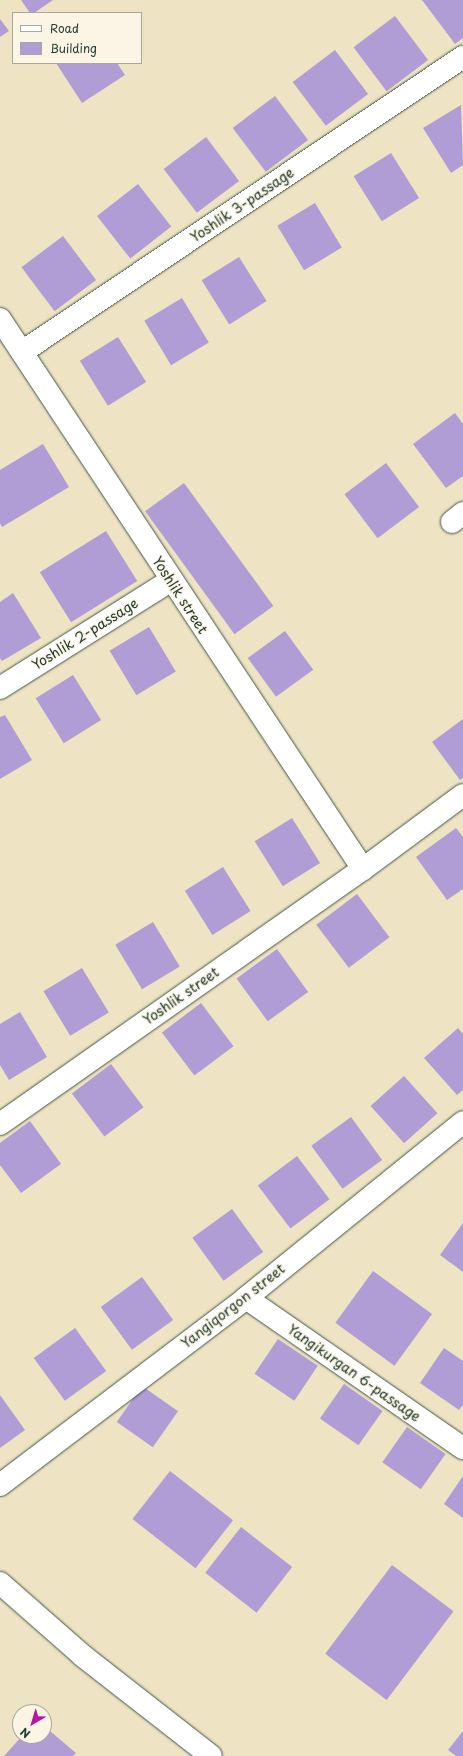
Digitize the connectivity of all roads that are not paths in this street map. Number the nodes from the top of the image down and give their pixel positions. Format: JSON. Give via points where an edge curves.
{"nodes":[{"id":1,"x":463,"y":57,"type":"edge"},
{"id":2,"x":1,"y":322,"type":"edge"},
{"id":3,"x":22,"y":352,"type":"junction"},
{"id":4,"x":170,"y":581,"type":"junction"},
{"id":5,"x":0,"y":688,"type":"edge"},
{"id":6,"x":463,"y":795,"type":"edge"},
{"id":7,"x":362,"y":869,"type":"junction"},
{"id":8,"x":463,"y":1122,"type":"edge"},
{"id":9,"x":0,"y":1124,"type":"edge"},
{"id":10,"x":246,"y":1298,"type":"junction"},
{"id":11,"x":463,"y":1448,"type":"edge"},
{"id":12,"x":0,"y":1485,"type":"edge"},
{"id":13,"x":0,"y":1583,"type":"edge"},
{"id":14,"x":211,"y":1756,"type":"edge"}],
"edges":[{"from":1,"to":3,"type":"street","name":"Yoshlik 3-passage"},
{"from":2,"to":3,"type":"street","name":"Yoshlik street"},
{"from":3,"to":4,"type":"street","name":"Yoshlik street"},
{"from":4,"to":5,"type":"street","name":"Yoshlik 2-passage"},
{"from":4,"to":7,"type":"street","name":"Yoshlik street"},
{"from":6,"to":7,"type":"street","name":"Yoshlik street"},
{"from":7,"to":9,"type":"street","name":"Yoshlik street"},
{"from":8,"to":10,"type":"street","name":"Yangiqorgon street"},
{"from":10,"to":11,"type":"street","name":"Yangikurgan 6-passage"},
{"from":10,"to":12,"type":"street","name":"Yangiqorgon street"},
{"from":13,"to":14,"type":"street","via":[[84,1656]]}]}
